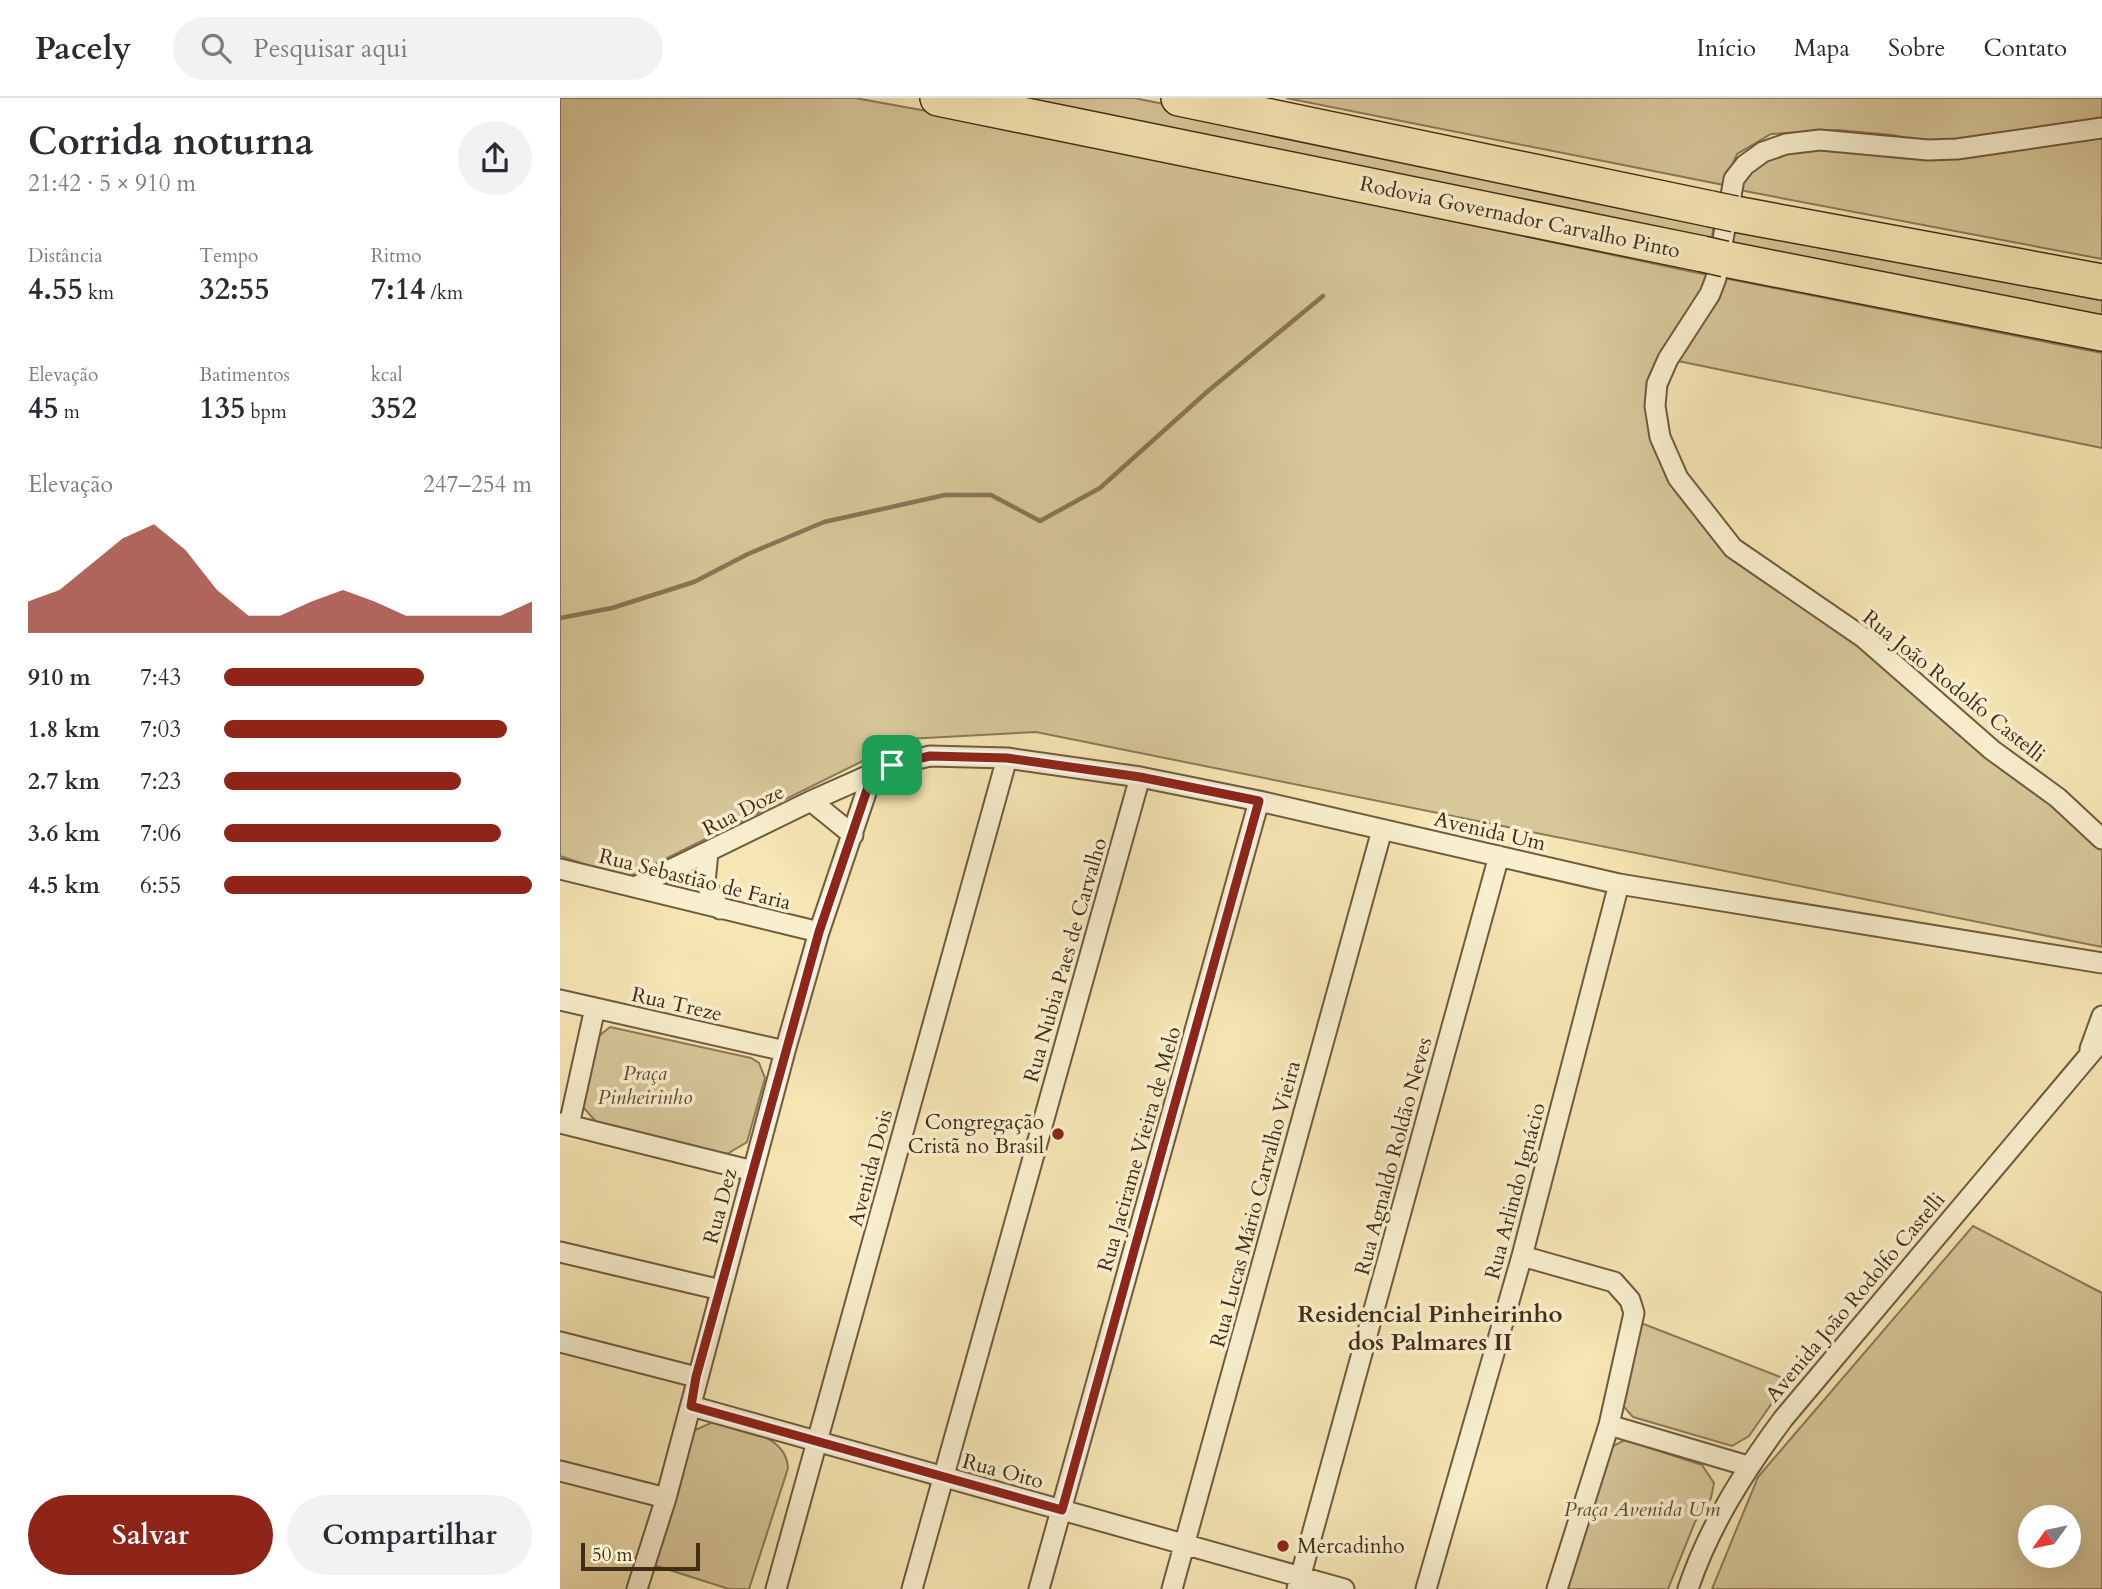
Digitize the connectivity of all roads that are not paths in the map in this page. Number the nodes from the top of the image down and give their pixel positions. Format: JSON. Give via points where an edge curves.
{"nodes":[{"id":1,"x":938,"y":98,"type":"edge"},
{"id":2,"x":1179,"y":98,"type":"edge"},
{"id":3,"x":2102,"y":128,"type":"edge"},
{"id":4,"x":2102,"y":282,"type":"edge"},
{"id":5,"x":2102,"y":333,"type":"edge"},
{"id":6,"x":1007,"y":758,"type":"junction"},
{"id":7,"x":872,"y":775,"type":"junction"},
{"id":8,"x":1140,"y":777,"type":"junction"},
{"id":9,"x":811,"y":801,"type":"junction"},
{"id":10,"x":1259,"y":801,"type":"junction"},
{"id":11,"x":1382,"y":830,"type":"junction"},
{"id":12,"x":2097,"y":834,"type":"edge"},
{"id":13,"x":853,"y":835,"type":"junction"},
{"id":14,"x":2102,"y":848,"type":"edge"},
{"id":15,"x":708,"y":852,"type":"junction"},
{"id":16,"x":1499,"y":856,"type":"junction"},
{"id":17,"x":560,"y":869,"type":"edge"},
{"id":18,"x":1619,"y":884,"type":"junction"},
{"id":19,"x":635,"y":887,"type":"junction"},
{"id":20,"x":720,"y":909,"type":"junction"},
{"id":21,"x":819,"y":932,"type":"junction"},
{"id":22,"x":2102,"y":963,"type":"edge"},
{"id":23,"x":560,"y":1000,"type":"edge"},
{"id":24,"x":595,"y":1008,"type":"junction"},
{"id":25,"x":2102,"y":1017,"type":"edge"},
{"id":26,"x":2095,"y":1047,"type":"edge"},
{"id":27,"x":785,"y":1051,"type":"junction"},
{"id":28,"x":564,"y":1124,"type":"edge"},
{"id":29,"x":753,"y":1171,"type":"junction"},
{"id":30,"x":560,"y":1252,"type":"edge"},
{"id":31,"x":1522,"y":1256,"type":"junction"},
{"id":32,"x":721,"y":1290,"type":"junction"},
{"id":33,"x":560,"y":1342,"type":"edge"},
{"id":34,"x":696,"y":1377,"type":"junction"},
{"id":35,"x":691,"y":1406,"type":"junction"},
{"id":36,"x":1609,"y":1425,"type":"junction"},
{"id":37,"x":817,"y":1443,"type":"junction"},
{"id":38,"x":1748,"y":1466,"type":"junction"},
{"id":39,"x":560,"y":1471,"type":"edge"},
{"id":40,"x":944,"y":1478,"type":"junction"},
{"id":41,"x":666,"y":1498,"type":"junction"},
{"id":42,"x":1062,"y":1510,"type":"junction"},
{"id":43,"x":1185,"y":1543,"type":"junction"},
{"id":44,"x":1299,"y":1582,"type":"edge"},
{"id":45,"x":637,"y":1589,"type":"edge"},
{"id":46,"x":776,"y":1589,"type":"edge"},
{"id":47,"x":912,"y":1589,"type":"edge"},
{"id":48,"x":1039,"y":1589,"type":"edge"},
{"id":49,"x":1172,"y":1589,"type":"edge"},
{"id":50,"x":1344,"y":1589,"type":"edge"},
{"id":51,"x":1426,"y":1589,"type":"edge"},
{"id":52,"x":1557,"y":1589,"type":"edge"},
{"id":53,"x":1688,"y":1589,"type":"edge"}],
"edges":[{"from":1,"to":5,"type":"highway","name":"Rodovia Governador Carvalho Pinto"},
{"from":2,"to":4,"type":"highway","via":[[1723,212]]},
{"from":3,"to":12,"type":"street","name":"Rua João Rodolfo Castelli","via":[[1957,149],[1820,140],[1763,152],[1734,179],[1716,278],[1668,359],[1657,384],[1655,406],[1660,437],[1678,478],[1733,548],[1864,638]]},
{"from":6,"to":7,"type":"street","name":"Avenida Um","via":[[915,758]]},
{"from":6,"to":8,"type":"street","name":"Avenida Um"},
{"from":6,"to":37,"type":"street","name":"Avenida Dois"},
{"from":7,"to":9,"type":"street","name":"Rua Doze"},
{"from":7,"to":13,"type":"street","name":"Rua Dez"},
{"from":8,"to":10,"type":"street","name":"Avenida Um"},
{"from":8,"to":40,"type":"street","name":"Rua Nubia Paes de Carvalho"},
{"from":9,"to":13,"type":"street"},
{"from":9,"to":15,"type":"street","name":"Rua Doze"},
{"from":10,"to":11,"type":"street","name":"Avenida Um"},
{"from":10,"to":42,"type":"street","name":"Rua Jacirame Vieira de Melo"},
{"from":11,"to":16,"type":"street","name":"Avenida Um"},
{"from":11,"to":43,"type":"street","name":"Rua Lucas Mário Carvalho Vieira"},
{"from":12,"to":14,"type":"street","name":"Rua João Rodolfo Castelli"},
{"from":13,"to":21,"type":"street","name":"Rua Dez"},
{"from":15,"to":19,"type":"street","name":"Rua Doze"},
{"from":15,"to":20,"type":"street","via":[[705,882]]},
{"from":16,"to":18,"type":"street","name":"Avenida Um"},
{"from":16,"to":44,"type":"street","name":"Rua Agnaldo Roldão Neves"},
{"from":17,"to":19,"type":"street","name":"Rua Sebastião de Faria"},
{"from":18,"to":22,"type":"street","name":"Avenida Um"},
{"from":18,"to":31,"type":"street","name":"Rua Arlindo Ignácio"},
{"from":19,"to":20,"type":"street","name":"Rua Sebastião de Faria"},
{"from":20,"to":21,"type":"street","name":"Rua Sebastião de Faria"},
{"from":21,"to":27,"type":"street","name":"Rua Dez"},
{"from":23,"to":24,"type":"street","name":"Rua Treze"},
{"from":24,"to":27,"type":"street","name":"Rua Treze"},
{"from":24,"to":28,"type":"street"},
{"from":25,"to":26,"type":"street"},
{"from":26,"to":38,"type":"street","name":"Avenida João Rodolfo Castelli"},
{"from":27,"to":29,"type":"street","name":"Rua Dez"},
{"from":28,"to":29,"type":"street"},
{"from":29,"to":32,"type":"street","name":"Rua Dez"},
{"from":30,"to":32,"type":"street"},
{"from":31,"to":36,"type":"street","via":[[1614,1282],[1630,1300],[1634,1313]]},
{"from":31,"to":51,"type":"street","name":"Rua Arlindo Ignácio"},
{"from":32,"to":34,"type":"street","name":"Rua Dez"},
{"from":33,"to":34,"type":"street"},
{"from":34,"to":35,"type":"street","name":"Rua Dez"},
{"from":35,"to":37,"type":"street","name":"Rua Oito"},
{"from":35,"to":41,"type":"street","name":"Rua Dez"},
{"from":36,"to":38,"type":"street"},
{"from":36,"to":52,"type":"street"},
{"from":37,"to":40,"type":"street","name":"Rua Oito"},
{"from":37,"to":46,"type":"street","name":"Avenida Dois"},
{"from":38,"to":53,"type":"street","name":"Avenida João Rodolfo Castelli","via":[[1703,1546]]},
{"from":39,"to":41,"type":"street"},
{"from":40,"to":42,"type":"street","name":"Rua Oito"},
{"from":40,"to":47,"type":"street","name":"Rua Nubia Paes de Carvalho"},
{"from":41,"to":45,"type":"street","name":"Rua Dez"},
{"from":42,"to":43,"type":"street","name":"Rua Oito"},
{"from":42,"to":48,"type":"street","name":"Rua Jacirame Vieira de Melo"},
{"from":43,"to":44,"type":"street","name":"Rua Oito"},
{"from":43,"to":49,"type":"street","name":"Rua Lucas Mário Carvalho Vieira"},
{"from":44,"to":50,"type":"street","name":"Rua Oito"}]}
